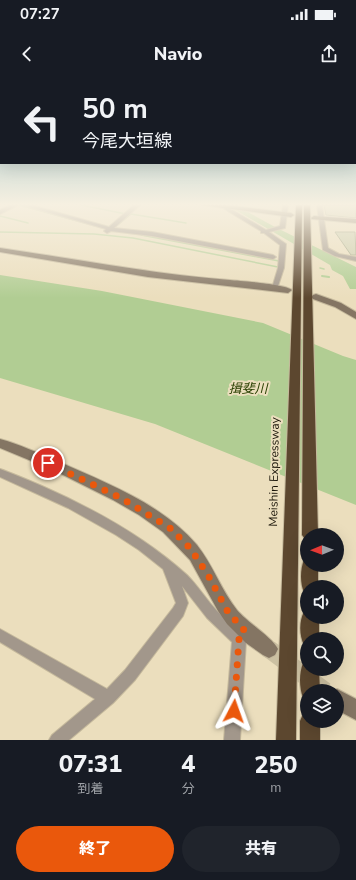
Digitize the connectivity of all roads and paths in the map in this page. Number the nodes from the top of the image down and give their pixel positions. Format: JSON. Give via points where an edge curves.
{"nodes":[{"id":1,"x":161,"y":236,"type":"edge"},
{"id":2,"x":272,"y":236,"type":"edge"},
{"id":3,"x":300,"y":236,"type":"edge"},
{"id":4,"x":306,"y":236,"type":"edge"},
{"id":5,"x":322,"y":236,"type":"edge"},
{"id":6,"x":0,"y":250,"type":"edge"},
{"id":7,"x":273,"y":257,"type":"dead end"},
{"id":8,"x":356,"y":259,"type":"edge"},
{"id":9,"x":275,"y":288,"type":"junction"},
{"id":10,"x":288,"y":290,"type":"dead end"},
{"id":11,"x":316,"y":297,"type":"dead end"},
{"id":12,"x":302,"y":311,"type":"junction"},
{"id":13,"x":356,"y":316,"type":"edge"},
{"id":14,"x":0,"y":443,"type":"edge"},
{"id":15,"x":0,"y":473,"type":"edge"},
{"id":16,"x":310,"y":528,"type":"edge"},
{"id":17,"x":168,"y":566,"type":"junction"},
{"id":18,"x":0,"y":635,"type":"edge"},
{"id":19,"x":242,"y":635,"type":"junction"},
{"id":20,"x":269,"y":649,"type":"tunnel mouth"},
{"id":21,"x":108,"y":698,"type":"junction"},
{"id":22,"x":344,"y":702,"type":"edge"},
{"id":23,"x":356,"y":710,"type":"edge"},
{"id":24,"x":310,"y":728,"type":"edge"},
{"id":25,"x":56,"y":740,"type":"edge"},
{"id":26,"x":232,"y":740,"type":"edge"},
{"id":27,"x":286,"y":740,"type":"edge"},
{"id":28,"x":310,"y":740,"type":"edge"}],
"edges":[{"from":1,"to":7,"type":"street"},
{"from":2,"to":9,"type":"street","via":[[283,244],[281,268]]},
{"from":3,"to":12,"type":"highway","name":"Meishin Expressway"},
{"from":4,"to":12,"type":"highway","name":"Meishin Expressway"},
{"from":5,"to":8,"type":"street","via":[[325,249],[337,255]]},
{"from":6,"to":9,"type":"main road","via":[[173,278]]},
{"from":9,"to":10,"type":"main road"},
{"from":11,"to":13,"type":"main road","via":[[338,305]]},
{"from":12,"to":16,"type":"highway","name":"Meishin Expressway"},
{"from":12,"to":27,"type":"highway","name":"Meishin Expressway","via":[[289,588]]},
{"from":14,"to":19,"type":"main road","via":[[121,498],[170,528],[190,548]]},
{"from":15,"to":17,"type":"street","via":[[31,485],[89,515],[136,542]]},
{"from":17,"to":19,"type":"street","via":[[184,580],[225,628]]},
{"from":17,"to":21,"type":"street","via":[[182,603],[178,612],[130,675]]},
{"from":18,"to":21,"type":"street"},
{"from":19,"to":20,"type":"main road"},
{"from":19,"to":26,"type":"street"},
{"from":21,"to":25,"type":"street"},
{"from":22,"to":23,"type":"main road"},
{"from":24,"to":28,"type":"highway"}]}
